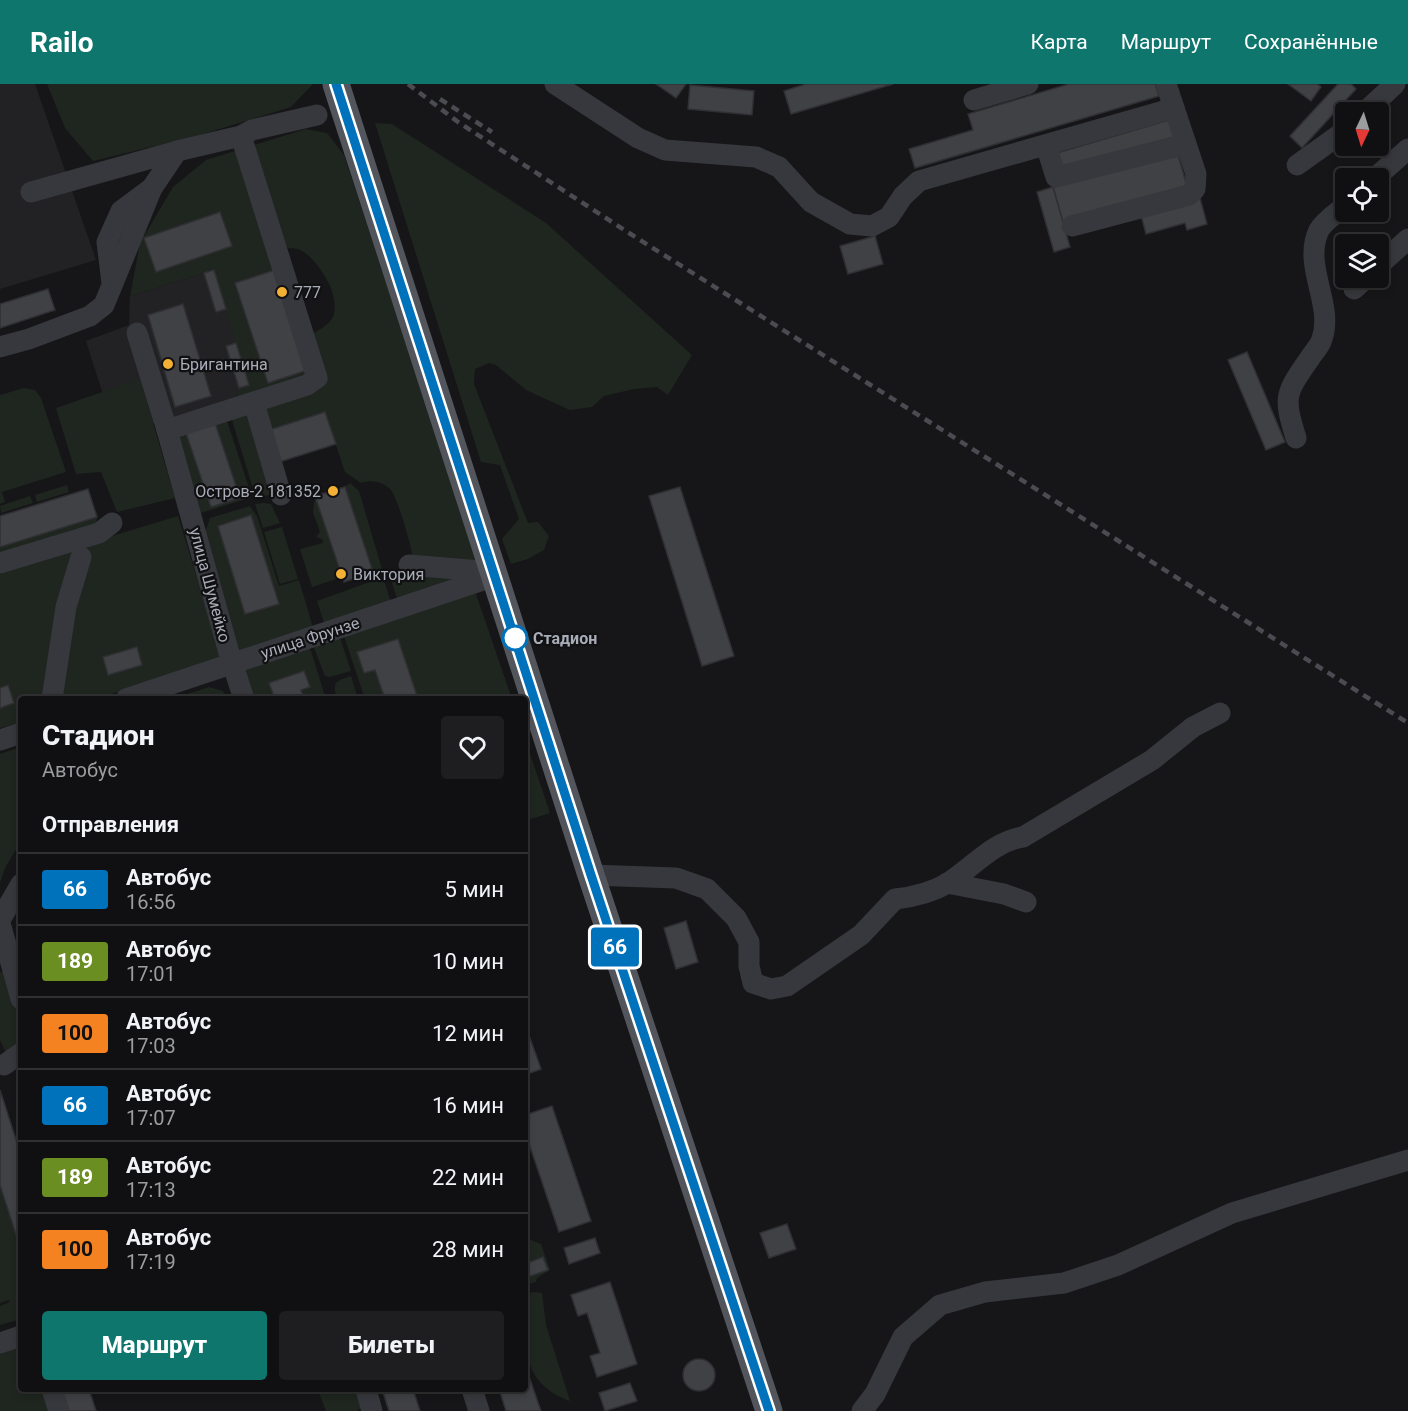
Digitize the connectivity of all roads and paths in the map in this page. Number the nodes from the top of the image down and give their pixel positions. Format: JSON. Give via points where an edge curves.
{"nodes":[{"id":1,"x":336,"y":84,"type":"edge"},
{"id":2,"x":555,"y":84,"type":"edge"},
{"id":3,"x":1028,"y":84,"type":"edge"},
{"id":4,"x":1166,"y":84,"type":"edge"},
{"id":5,"x":1395,"y":84,"type":"edge"},
{"id":6,"x":974,"y":100,"type":"dead end"},
{"id":7,"x":1376,"y":102,"type":"edge"},
{"id":8,"x":1174,"y":108,"type":"junction"},
{"id":9,"x":317,"y":115,"type":"junction"},
{"id":10,"x":351,"y":129,"type":"junction"},
{"id":11,"x":241,"y":136,"type":"junction"},
{"id":12,"x":1335,"y":138,"type":"edge"},
{"id":13,"x":1186,"y":144,"type":"junction"},
{"id":14,"x":1046,"y":145,"type":"junction"},
{"id":15,"x":1408,"y":149,"type":"edge"},
{"id":16,"x":177,"y":151,"type":"junction"},
{"id":17,"x":1297,"y":165,"type":"dead end"},
{"id":18,"x":1386,"y":168,"type":"edge"},
{"id":19,"x":31,"y":192,"type":"dead end"},
{"id":20,"x":1335,"y":215,"type":"edge"},
{"id":21,"x":1072,"y":226,"type":"dead end"},
{"id":22,"x":1408,"y":238,"type":"edge"},
{"id":23,"x":1389,"y":256,"type":"edge"},
{"id":24,"x":137,"y":333,"type":"dead end"},
{"id":25,"x":0,"y":347,"type":"edge"},
{"id":26,"x":254,"y":403,"type":"junction"},
{"id":27,"x":167,"y":430,"type":"junction"},
{"id":28,"x":1296,"y":438,"type":"dead end"},
{"id":29,"x":281,"y":495,"type":"dead end"},
{"id":30,"x":112,"y":523,"type":"dead end"},
{"id":31,"x":81,"y":557,"type":"dead end"},
{"id":32,"x":0,"y":563,"type":"edge"},
{"id":33,"x":409,"y":565,"type":"dead end"},
{"id":34,"x":494,"y":574,"type":"junction"},
{"id":35,"x":232,"y":663,"type":"junction"},
{"id":36,"x":52,"y":696,"type":"edge"},
{"id":37,"x":135,"y":696,"type":"edge"},
{"id":38,"x":243,"y":696,"type":"edge"},
{"id":39,"x":1220,"y":713,"type":"dead end"},
{"id":40,"x":18,"y":734,"type":"edge"},
{"id":41,"x":0,"y":740,"type":"edge"},
{"id":42,"x":591,"y":875,"type":"junction"},
{"id":43,"x":947,"y":883,"type":"junction"},
{"id":44,"x":18,"y":889,"type":"edge"},
{"id":45,"x":1026,"y":902,"type":"dead end"},
{"id":46,"x":0,"y":922,"type":"edge"},
{"id":47,"x":18,"y":988,"type":"edge"},
{"id":48,"x":1408,"y":1160,"type":"edge"},
{"id":49,"x":18,"y":1337,"type":"edge"},
{"id":50,"x":0,"y":1343,"type":"edge"},
{"id":51,"x":53,"y":1392,"type":"edge"},
{"id":52,"x":367,"y":1392,"type":"edge"},
{"id":53,"x":473,"y":1392,"type":"edge"},
{"id":54,"x":59,"y":1411,"type":"edge"},
{"id":55,"x":372,"y":1411,"type":"edge"},
{"id":56,"x":479,"y":1411,"type":"edge"},
{"id":57,"x":769,"y":1411,"type":"edge"},
{"id":58,"x":862,"y":1411,"type":"edge"}],
"edges":[{"from":1,"to":9,"type":"street","via":[[333,98]]},
{"from":1,"to":10,"type":"main road"},
{"from":2,"to":14,"type":"street","via":[[638,138],[665,150],[756,157],[779,166],[811,202],[850,224],[872,226],[889,217],[919,181]]},
{"from":3,"to":6,"type":"street"},
{"from":4,"to":8,"type":"street"},
{"from":5,"to":7,"type":"street"},
{"from":8,"to":13,"type":"street"},
{"from":8,"to":14,"type":"street"},
{"from":9,"to":10,"type":"street"},
{"from":9,"to":11,"type":"street"},
{"from":10,"to":34,"type":"main road"},
{"from":11,"to":16,"type":"street"},
{"from":11,"to":26,"type":"street","via":[[317,378]]},
{"from":12,"to":17,"type":"street"},
{"from":13,"to":14,"type":"street","via":[[1056,177]]},
{"from":13,"to":21,"type":"street","via":[[1196,174],[1195,189],[1189,195]]},
{"from":15,"to":18,"type":"street"},
{"from":16,"to":19,"type":"street"},
{"from":16,"to":25,"type":"street","via":[[139,215],[104,305],[90,316]]},
{"from":20,"to":28,"type":"street","via":[[1320,228],[1316,241],[1314,261],[1324,311],[1322,340],[1289,389],[1287,410]]},
{"from":22,"to":23,"type":"street"},
{"from":24,"to":27,"type":"street","name":"улица Шумейко"},
{"from":26,"to":27,"type":"street"},
{"from":26,"to":29,"type":"street"},
{"from":27,"to":35,"type":"street","name":"улица Шумейко"},
{"from":30,"to":32,"type":"street","via":[[99,533]]},
{"from":31,"to":36,"type":"street","via":[[66,607]]},
{"from":33,"to":34,"type":"street"},
{"from":34,"to":35,"type":"street","name":"улица Фрунзе"},
{"from":34,"to":42,"type":"main road"},
{"from":35,"to":37,"type":"street","name":"улица Фрунзе"},
{"from":35,"to":38,"type":"street","name":"улица Шумейко"},
{"from":39,"to":43,"type":"street","via":[[1193,727],[1152,760],[1023,837],[1011,839]]},
{"from":40,"to":41,"type":"street"},
{"from":42,"to":43,"type":"street","via":[[676,878],[706,889],[736,918],[749,942],[753,983],[771,989],[787,986],[861,935],[895,898],[921,896]]},
{"from":42,"to":57,"type":"main road"},
{"from":43,"to":45,"type":"street"},
{"from":44,"to":46,"type":"street"},
{"from":46,"to":47,"type":"street"},
{"from":48,"to":58,"type":"street","via":[[1232,1213],[1118,1265],[1064,1283],[985,1292],[940,1305],[903,1337],[875,1394]]},
{"from":49,"to":50,"type":"street"},
{"from":51,"to":54,"type":"street"},
{"from":52,"to":55,"type":"street"},
{"from":53,"to":56,"type":"street"}]}
